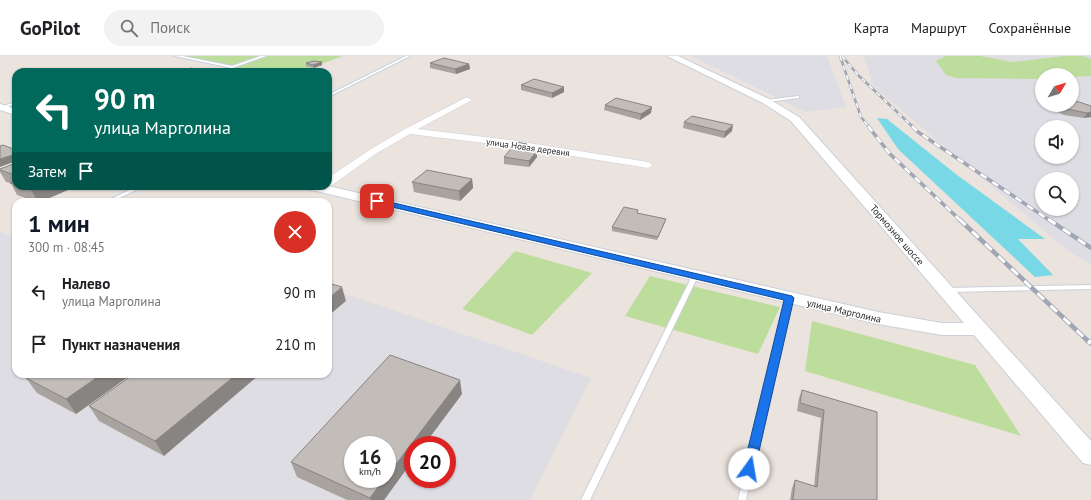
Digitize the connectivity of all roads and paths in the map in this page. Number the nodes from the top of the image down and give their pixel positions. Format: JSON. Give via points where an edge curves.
{"nodes":[{"id":1,"x":177,"y":56,"type":"edge"},
{"id":2,"x":264,"y":56,"type":"edge"},
{"id":3,"x":408,"y":56,"type":"edge"},
{"id":4,"x":671,"y":56,"type":"edge"},
{"id":5,"x":332,"y":94,"type":"edge"},
{"id":6,"x":798,"y":97,"type":"dead end"},
{"id":7,"x":468,"y":100,"type":"dead end"},
{"id":8,"x":766,"y":101,"type":"junction"},
{"id":9,"x":12,"y":104,"type":"edge"},
{"id":10,"x":1,"y":107,"type":"edge"},
{"id":11,"x":12,"y":111,"type":"edge"},
{"id":12,"x":408,"y":131,"type":"junction"},
{"id":13,"x":648,"y":165,"type":"dead end"},
{"id":14,"x":332,"y":179,"type":"edge"},
{"id":15,"x":332,"y":189,"type":"edge"},
{"id":16,"x":133,"y":190,"type":"edge"},
{"id":17,"x":116,"y":198,"type":"edge"},
{"id":18,"x":695,"y":276,"type":"junction"},
{"id":19,"x":1091,"y":287,"type":"edge"},
{"id":20,"x":946,"y":290,"type":"junction"},
{"id":21,"x":789,"y":298,"type":"junction"},
{"id":22,"x":980,"y":329,"type":"junction"},
{"id":23,"x":1091,"y":456,"type":"edge"},
{"id":24,"x":585,"y":500,"type":"edge"},
{"id":25,"x":742,"y":500,"type":"edge"}],
"edges":[{"from":1,"to":2,"type":"lane","via":[[232,67]]},
{"from":3,"to":5,"type":"lane"},
{"from":4,"to":8,"type":"street","name":"Тормозное шоссе"},
{"from":6,"to":8,"type":"lane"},
{"from":7,"to":12,"type":"street"},
{"from":8,"to":20,"type":"street","name":"Тормозное шоссе","via":[[800,125]]},
{"from":9,"to":10,"type":"lane"},
{"from":10,"to":11,"type":"street"},
{"from":12,"to":13,"type":"street","name":"улица Новая деревня","via":[[510,143]]},
{"from":12,"to":14,"type":"street"},
{"from":15,"to":18,"type":"street","name":"улица Марголина"},
{"from":16,"to":17,"type":"lane"},
{"from":18,"to":21,"type":"street","name":"улица Марголина"},
{"from":18,"to":24,"type":"lane"},
{"from":19,"to":20,"type":"lane"},
{"from":20,"to":22,"type":"street","name":"Тормозное шоссе"},
{"from":21,"to":22,"type":"street","name":"улица Марголина","via":[[925,327]]},
{"from":21,"to":25,"type":"lane"},
{"from":22,"to":23,"type":"street","name":"Тормозное шоссе"}]}
